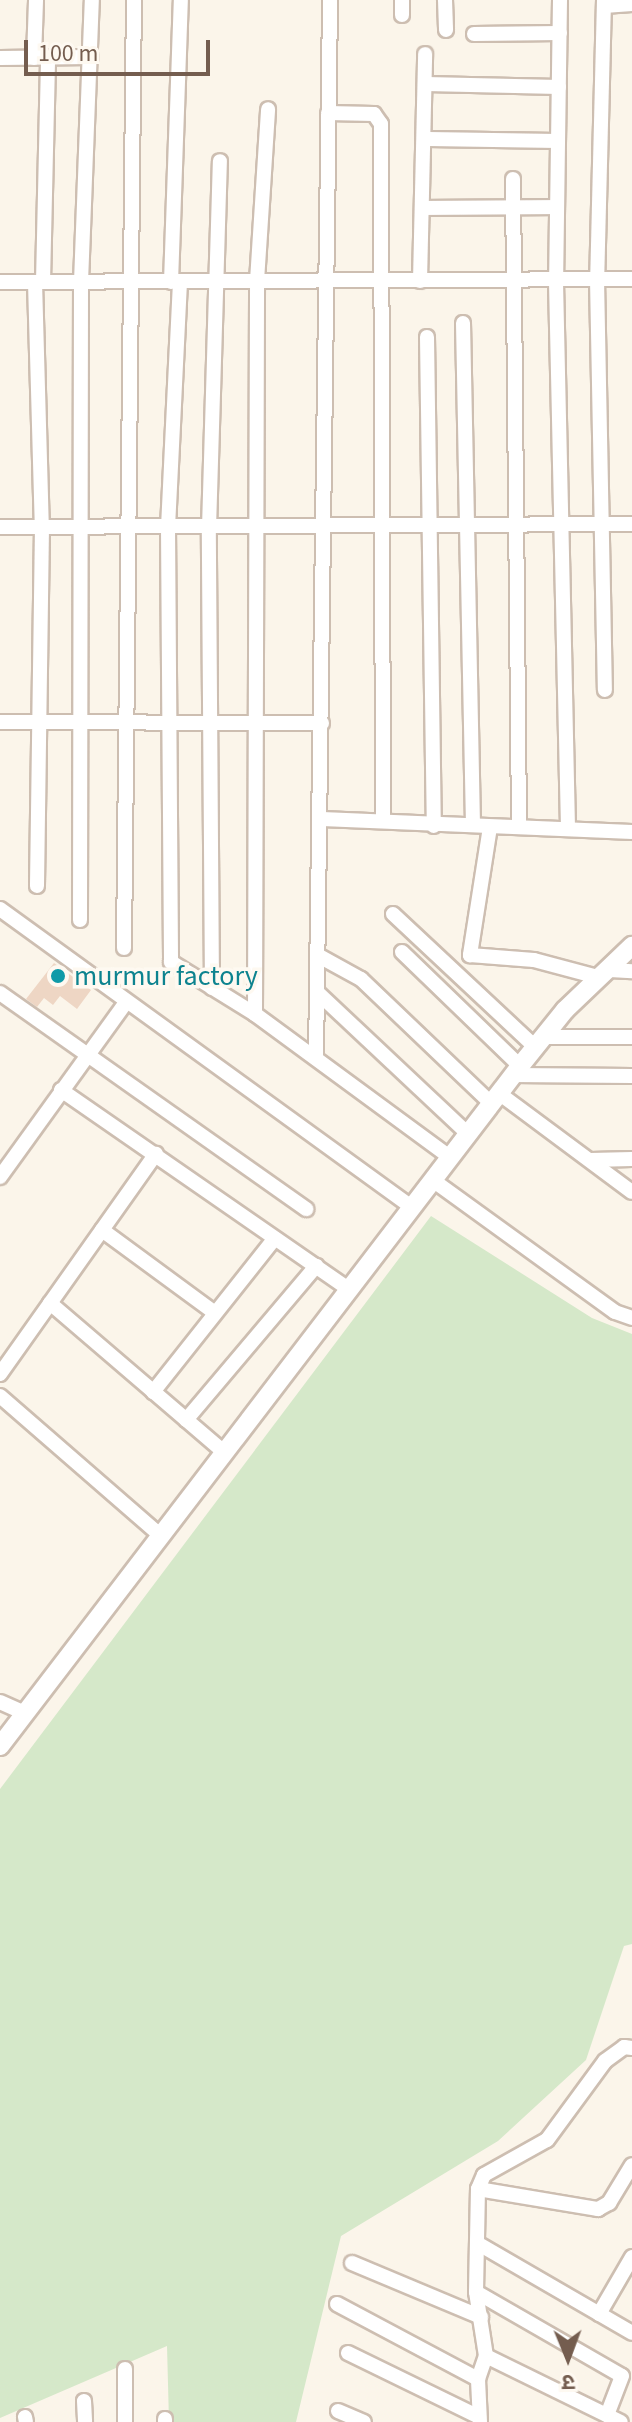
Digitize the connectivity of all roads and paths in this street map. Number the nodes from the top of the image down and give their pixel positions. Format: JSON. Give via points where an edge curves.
{"nodes":[{"id":1,"x":36,"y":0,"type":"edge"},
{"id":2,"x":92,"y":0,"type":"edge"},
{"id":3,"x":134,"y":0,"type":"edge"},
{"id":4,"x":181,"y":0,"type":"edge"},
{"id":5,"x":330,"y":0,"type":"edge"},
{"id":6,"x":445,"y":0,"type":"edge"},
{"id":7,"x":560,"y":0,"type":"edge"},
{"id":8,"x":604,"y":3,"type":"edge"},
{"id":9,"x":632,"y":4,"type":"edge"},
{"id":10,"x":446,"y":30,"type":"dead end"},
{"id":11,"x":560,"y":33,"type":"junction"},
{"id":12,"x":474,"y":34,"type":"dead end"},
{"id":13,"x":425,"y":54,"type":"dead end"},
{"id":14,"x":91,"y":57,"type":"junction"},
{"id":15,"x":0,"y":58,"type":"edge"},
{"id":16,"x":41,"y":59,"type":"junction"},
{"id":17,"x":426,"y":84,"type":"junction"},
{"id":18,"x":559,"y":87,"type":"junction"},
{"id":19,"x":268,"y":109,"type":"dead end"},
{"id":20,"x":328,"y":113,"type":"junction"},
{"id":21,"x":428,"y":139,"type":"junction"},
{"id":22,"x":558,"y":141,"type":"junction"},
{"id":23,"x":220,"y":161,"type":"dead end"},
{"id":24,"x":513,"y":179,"type":"dead end"},
{"id":25,"x":513,"y":207,"type":"junction"},
{"id":26,"x":557,"y":207,"type":"junction"},
{"id":27,"x":426,"y":208,"type":"junction"},
{"id":28,"x":597,"y":279,"type":"junction"},
{"id":29,"x":632,"y":279,"type":"edge"},
{"id":30,"x":514,"y":280,"type":"junction"},
{"id":31,"x":214,"y":281,"type":"junction"},
{"id":32,"x":257,"y":281,"type":"junction"},
{"id":33,"x":328,"y":281,"type":"junction"},
{"id":34,"x":382,"y":281,"type":"junction"},
{"id":35,"x":420,"y":281,"type":"junction"},
{"id":36,"x":0,"y":282,"type":"edge"},
{"id":37,"x":39,"y":282,"type":"junction"},
{"id":38,"x":81,"y":282,"type":"junction"},
{"id":39,"x":127,"y":282,"type":"junction"},
{"id":40,"x":176,"y":282,"type":"junction"},
{"id":41,"x":556,"y":282,"type":"junction"},
{"id":42,"x":463,"y":323,"type":"dead end"},
{"id":43,"x":427,"y":337,"type":"dead end"},
{"id":44,"x":560,"y":524,"type":"junction"},
{"id":45,"x":605,"y":524,"type":"junction"},
{"id":46,"x":632,"y":524,"type":"edge"},
{"id":47,"x":429,"y":525,"type":"junction"},
{"id":48,"x":470,"y":525,"type":"junction"},
{"id":49,"x":514,"y":525,"type":"junction"},
{"id":50,"x":321,"y":526,"type":"junction"},
{"id":51,"x":386,"y":526,"type":"junction"},
{"id":52,"x":0,"y":527,"type":"edge"},
{"id":53,"x":42,"y":527,"type":"junction"},
{"id":54,"x":83,"y":527,"type":"junction"},
{"id":55,"x":129,"y":527,"type":"junction"},
{"id":56,"x":168,"y":527,"type":"junction"},
{"id":57,"x":209,"y":528,"type":"junction"},
{"id":58,"x":258,"y":528,"type":"junction"},
{"id":59,"x":605,"y":690,"type":"dead end"},
{"id":60,"x":0,"y":722,"type":"edge"},
{"id":61,"x":213,"y":723,"type":"junction"},
{"id":62,"x":322,"y":723,"type":"junction"},
{"id":63,"x":170,"y":724,"type":"junction"},
{"id":64,"x":40,"y":725,"type":"junction"},
{"id":65,"x":257,"y":725,"type":"junction"},
{"id":66,"x":127,"y":726,"type":"junction"},
{"id":67,"x":82,"y":727,"type":"junction"},
{"id":68,"x":323,"y":819,"type":"junction"},
{"id":69,"x":383,"y":821,"type":"junction"},
{"id":70,"x":434,"y":825,"type":"junction"},
{"id":71,"x":473,"y":825,"type":"junction"},
{"id":72,"x":490,"y":827,"type":"junction"},
{"id":73,"x":519,"y":827,"type":"junction"},
{"id":74,"x":568,"y":829,"type":"junction"},
{"id":75,"x":632,"y":832,"type":"edge"},
{"id":76,"x":37,"y":886,"type":"dead end"},
{"id":77,"x":0,"y":909,"type":"edge"},
{"id":78,"x":393,"y":914,"type":"dead end"},
{"id":79,"x":80,"y":920,"type":"dead end"},
{"id":80,"x":632,"y":946,"type":"edge"},
{"id":81,"x":124,"y":948,"type":"dead end"},
{"id":82,"x":402,"y":952,"type":"dead end"},
{"id":83,"x":319,"y":956,"type":"junction"},
{"id":84,"x":632,"y":971,"type":"edge"},
{"id":85,"x":605,"y":974,"type":"junction"},
{"id":86,"x":212,"y":988,"type":"junction"},
{"id":87,"x":0,"y":993,"type":"edge"},
{"id":88,"x":318,"y":993,"type":"junction"},
{"id":89,"x":126,"y":1002,"type":"junction"},
{"id":90,"x":255,"y":1014,"type":"junction"},
{"id":91,"x":632,"y":1037,"type":"edge"},
{"id":92,"x":540,"y":1043,"type":"junction"},
{"id":93,"x":87,"y":1054,"type":"junction"},
{"id":94,"x":316,"y":1058,"type":"junction"},
{"id":95,"x":516,"y":1071,"type":"junction"},
{"id":96,"x":632,"y":1076,"type":"edge"},
{"id":97,"x":61,"y":1090,"type":"junction"},
{"id":98,"x":496,"y":1099,"type":"junction"},
{"id":99,"x":469,"y":1135,"type":"junction"},
{"id":100,"x":156,"y":1154,"type":"junction"},
{"id":101,"x":451,"y":1158,"type":"junction"},
{"id":102,"x":632,"y":1159,"type":"edge"},
{"id":103,"x":591,"y":1160,"type":"junction"},
{"id":104,"x":0,"y":1177,"type":"edge"},
{"id":105,"x":434,"y":1181,"type":"junction"},
{"id":106,"x":632,"y":1192,"type":"edge"},
{"id":107,"x":413,"y":1208,"type":"junction"},
{"id":108,"x":306,"y":1209,"type":"dead end"},
{"id":109,"x":102,"y":1230,"type":"junction"},
{"id":110,"x":275,"y":1238,"type":"junction"},
{"id":111,"x":316,"y":1266,"type":"junction"},
{"id":112,"x":350,"y":1290,"type":"junction"},
{"id":113,"x":50,"y":1303,"type":"junction"},
{"id":114,"x":215,"y":1313,"type":"junction"},
{"id":115,"x":632,"y":1318,"type":"edge"},
{"id":116,"x":0,"y":1374,"type":"edge"},
{"id":117,"x":153,"y":1392,"type":"junction"},
{"id":118,"x":0,"y":1396,"type":"edge"},
{"id":119,"x":186,"y":1420,"type":"junction"},
{"id":120,"x":225,"y":1453,"type":"junction"},
{"id":121,"x":161,"y":1536,"type":"junction"},
{"id":122,"x":0,"y":1702,"type":"edge"},
{"id":123,"x":25,"y":1713,"type":"junction"},
{"id":124,"x":0,"y":1746,"type":"edge"},
{"id":125,"x":632,"y":2048,"type":"edge"},
{"id":126,"x":632,"y":2165,"type":"edge"},
{"id":127,"x":478,"y":2189,"type":"junction"},
{"id":128,"x":477,"y":2243,"type":"junction"},
{"id":129,"x":632,"y":2257,"type":"edge"},
{"id":130,"x":352,"y":2263,"type":"dead end"},
{"id":131,"x":476,"y":2292,"type":"junction"},
{"id":132,"x":337,"y":2304,"type":"dead end"},
{"id":133,"x":599,"y":2314,"type":"junction"},
{"id":134,"x":481,"y":2317,"type":"junction"},
{"id":135,"x":632,"y":2333,"type":"edge"},
{"id":136,"x":348,"y":2353,"type":"dead end"},
{"id":137,"x":486,"y":2356,"type":"junction"},
{"id":138,"x":125,"y":2369,"type":"dead end"},
{"id":139,"x":478,"y":2379,"type":"junction"},
{"id":140,"x":84,"y":2401,"type":"dead end"},
{"id":141,"x":338,"y":2411,"type":"dead end"},
{"id":142,"x":480,"y":2419,"type":"edge"},
{"id":143,"x":614,"y":2419,"type":"edge"},
{"id":144,"x":85,"y":2422,"type":"edge"},
{"id":145,"x":125,"y":2422,"type":"edge"},
{"id":146,"x":364,"y":2422,"type":"edge"}],
"edges":[{"from":1,"to":16,"type":"street"},
{"from":2,"to":14,"type":"street"},
{"from":3,"to":39,"type":"street"},
{"from":4,"to":40,"type":"street"},
{"from":5,"to":20,"type":"street"},
{"from":6,"to":10,"type":"street"},
{"from":7,"to":11,"type":"street"},
{"from":8,"to":9,"type":"street"},
{"from":8,"to":28,"type":"street"},
{"from":11,"to":12,"type":"street"},
{"from":11,"to":18,"type":"street"},
{"from":13,"to":17,"type":"street"},
{"from":14,"to":16,"type":"street"},
{"from":14,"to":38,"type":"street"},
{"from":15,"to":16,"type":"street"},
{"from":16,"to":37,"type":"street"},
{"from":17,"to":18,"type":"street"},
{"from":17,"to":21,"type":"street"},
{"from":18,"to":22,"type":"street"},
{"from":19,"to":32,"type":"street"},
{"from":20,"to":33,"type":"street"},
{"from":20,"to":34,"type":"street","via":[[374,114],[381,124]]},
{"from":21,"to":22,"type":"street"},
{"from":21,"to":27,"type":"street"},
{"from":22,"to":26,"type":"street"},
{"from":23,"to":31,"type":"street"},
{"from":24,"to":25,"type":"street"},
{"from":25,"to":26,"type":"street"},
{"from":25,"to":27,"type":"street"},
{"from":25,"to":30,"type":"street"},
{"from":26,"to":41,"type":"street"},
{"from":27,"to":35,"type":"street"},
{"from":28,"to":29,"type":"street"},
{"from":28,"to":41,"type":"street"},
{"from":28,"to":45,"type":"street"},
{"from":30,"to":35,"type":"street"},
{"from":30,"to":41,"type":"street"},
{"from":30,"to":49,"type":"street"},
{"from":31,"to":32,"type":"street"},
{"from":31,"to":40,"type":"street"},
{"from":31,"to":57,"type":"street"},
{"from":32,"to":33,"type":"street"},
{"from":32,"to":58,"type":"street"},
{"from":33,"to":34,"type":"street"},
{"from":33,"to":50,"type":"street"},
{"from":34,"to":35,"type":"street"},
{"from":34,"to":51,"type":"street"},
{"from":36,"to":37,"type":"street"},
{"from":37,"to":38,"type":"street"},
{"from":37,"to":53,"type":"street"},
{"from":38,"to":39,"type":"street"},
{"from":38,"to":54,"type":"street"},
{"from":39,"to":40,"type":"street"},
{"from":39,"to":55,"type":"street"},
{"from":40,"to":56,"type":"street"},
{"from":41,"to":44,"type":"street"},
{"from":42,"to":48,"type":"street"},
{"from":43,"to":47,"type":"street"},
{"from":44,"to":45,"type":"street"},
{"from":44,"to":49,"type":"street"},
{"from":44,"to":74,"type":"street"},
{"from":45,"to":46,"type":"street"},
{"from":45,"to":59,"type":"street"},
{"from":47,"to":48,"type":"street"},
{"from":47,"to":51,"type":"street"},
{"from":47,"to":70,"type":"street"},
{"from":48,"to":49,"type":"street"},
{"from":48,"to":71,"type":"street"},
{"from":49,"to":73,"type":"street"},
{"from":50,"to":51,"type":"street"},
{"from":50,"to":58,"type":"street"},
{"from":50,"to":62,"type":"street"},
{"from":51,"to":69,"type":"street"},
{"from":52,"to":53,"type":"street"},
{"from":53,"to":54,"type":"street"},
{"from":53,"to":64,"type":"street"},
{"from":54,"to":55,"type":"street"},
{"from":54,"to":67,"type":"street"},
{"from":55,"to":56,"type":"street"},
{"from":55,"to":66,"type":"street"},
{"from":56,"to":57,"type":"street"},
{"from":56,"to":63,"type":"street"},
{"from":57,"to":58,"type":"street"},
{"from":57,"to":61,"type":"street"},
{"from":58,"to":65,"type":"street"},
{"from":60,"to":64,"type":"street"},
{"from":61,"to":63,"type":"street"},
{"from":61,"to":65,"type":"street"},
{"from":61,"to":86,"type":"street"},
{"from":62,"to":65,"type":"street"},
{"from":62,"to":68,"type":"street"},
{"from":63,"to":66,"type":"street"},
{"from":63,"to":86,"type":"street","via":[[171,962]]},
{"from":64,"to":67,"type":"street"},
{"from":64,"to":76,"type":"street"},
{"from":65,"to":90,"type":"street"},
{"from":66,"to":67,"type":"street"},
{"from":66,"to":81,"type":"street"},
{"from":67,"to":79,"type":"street"},
{"from":68,"to":69,"type":"street"},
{"from":68,"to":83,"type":"street"},
{"from":69,"to":70,"type":"street"},
{"from":70,"to":71,"type":"street"},
{"from":71,"to":72,"type":"street"},
{"from":72,"to":73,"type":"street"},
{"from":72,"to":85,"type":"street","via":[[470,955]]},
{"from":73,"to":74,"type":"street"},
{"from":74,"to":75,"type":"street"},
{"from":77,"to":89,"type":"street"},
{"from":78,"to":92,"type":"street"},
{"from":80,"to":85,"type":"street"},
{"from":82,"to":95,"type":"street"},
{"from":83,"to":88,"type":"street"},
{"from":83,"to":98,"type":"street","via":[[361,979]]},
{"from":84,"to":85,"type":"street"},
{"from":85,"to":92,"type":"street"},
{"from":86,"to":90,"type":"street"},
{"from":87,"to":93,"type":"street"},
{"from":88,"to":94,"type":"street"},
{"from":88,"to":99,"type":"street"},
{"from":89,"to":93,"type":"street"},
{"from":89,"to":107,"type":"street"},
{"from":90,"to":94,"type":"street"},
{"from":91,"to":92,"type":"street"},
{"from":92,"to":95,"type":"street"},
{"from":93,"to":97,"type":"street"},
{"from":93,"to":108,"type":"street"},
{"from":94,"to":101,"type":"street"},
{"from":95,"to":96,"type":"street"},
{"from":95,"to":98,"type":"street"},
{"from":97,"to":100,"type":"street"},
{"from":97,"to":104,"type":"street"},
{"from":98,"to":99,"type":"street"},
{"from":98,"to":103,"type":"street"},
{"from":99,"to":101,"type":"street"},
{"from":100,"to":109,"type":"street"},
{"from":100,"to":110,"type":"street"},
{"from":101,"to":105,"type":"street"},
{"from":102,"to":103,"type":"street"},
{"from":103,"to":106,"type":"street"},
{"from":105,"to":107,"type":"street"},
{"from":105,"to":115,"type":"street","via":[[615,1312]]},
{"from":107,"to":112,"type":"street"},
{"from":109,"to":113,"type":"street"},
{"from":109,"to":114,"type":"street"},
{"from":110,"to":111,"type":"street"},
{"from":110,"to":114,"type":"street"},
{"from":111,"to":112,"type":"street"},
{"from":111,"to":119,"type":"street"},
{"from":112,"to":120,"type":"street"},
{"from":113,"to":116,"type":"street"},
{"from":113,"to":117,"type":"street"},
{"from":114,"to":117,"type":"street"},
{"from":117,"to":119,"type":"street"},
{"from":118,"to":121,"type":"street"},
{"from":119,"to":120,"type":"street"},
{"from":120,"to":121,"type":"street"},
{"from":121,"to":123,"type":"street"},
{"from":122,"to":123,"type":"street"},
{"from":123,"to":124,"type":"street"},
{"from":125,"to":127,"type":"street","via":[[624,2047],[605,2061],[547,2140],[484,2175]]},
{"from":126,"to":127,"type":"street","via":[[609,2203],[598,2209]]},
{"from":127,"to":128,"type":"street"},
{"from":128,"to":131,"type":"street"},
{"from":128,"to":133,"type":"street"},
{"from":129,"to":133,"type":"street"},
{"from":130,"to":134,"type":"street"},
{"from":131,"to":134,"type":"street"},
{"from":131,"to":143,"type":"street","via":[[622,2376]]},
{"from":132,"to":139,"type":"street"},
{"from":133,"to":135,"type":"street"},
{"from":134,"to":137,"type":"street"},
{"from":136,"to":142,"type":"street"},
{"from":137,"to":139,"type":"street"},
{"from":137,"to":143,"type":"street"},
{"from":138,"to":145,"type":"street"},
{"from":139,"to":142,"type":"street"},
{"from":140,"to":144,"type":"street"},
{"from":141,"to":146,"type":"street"}]}
